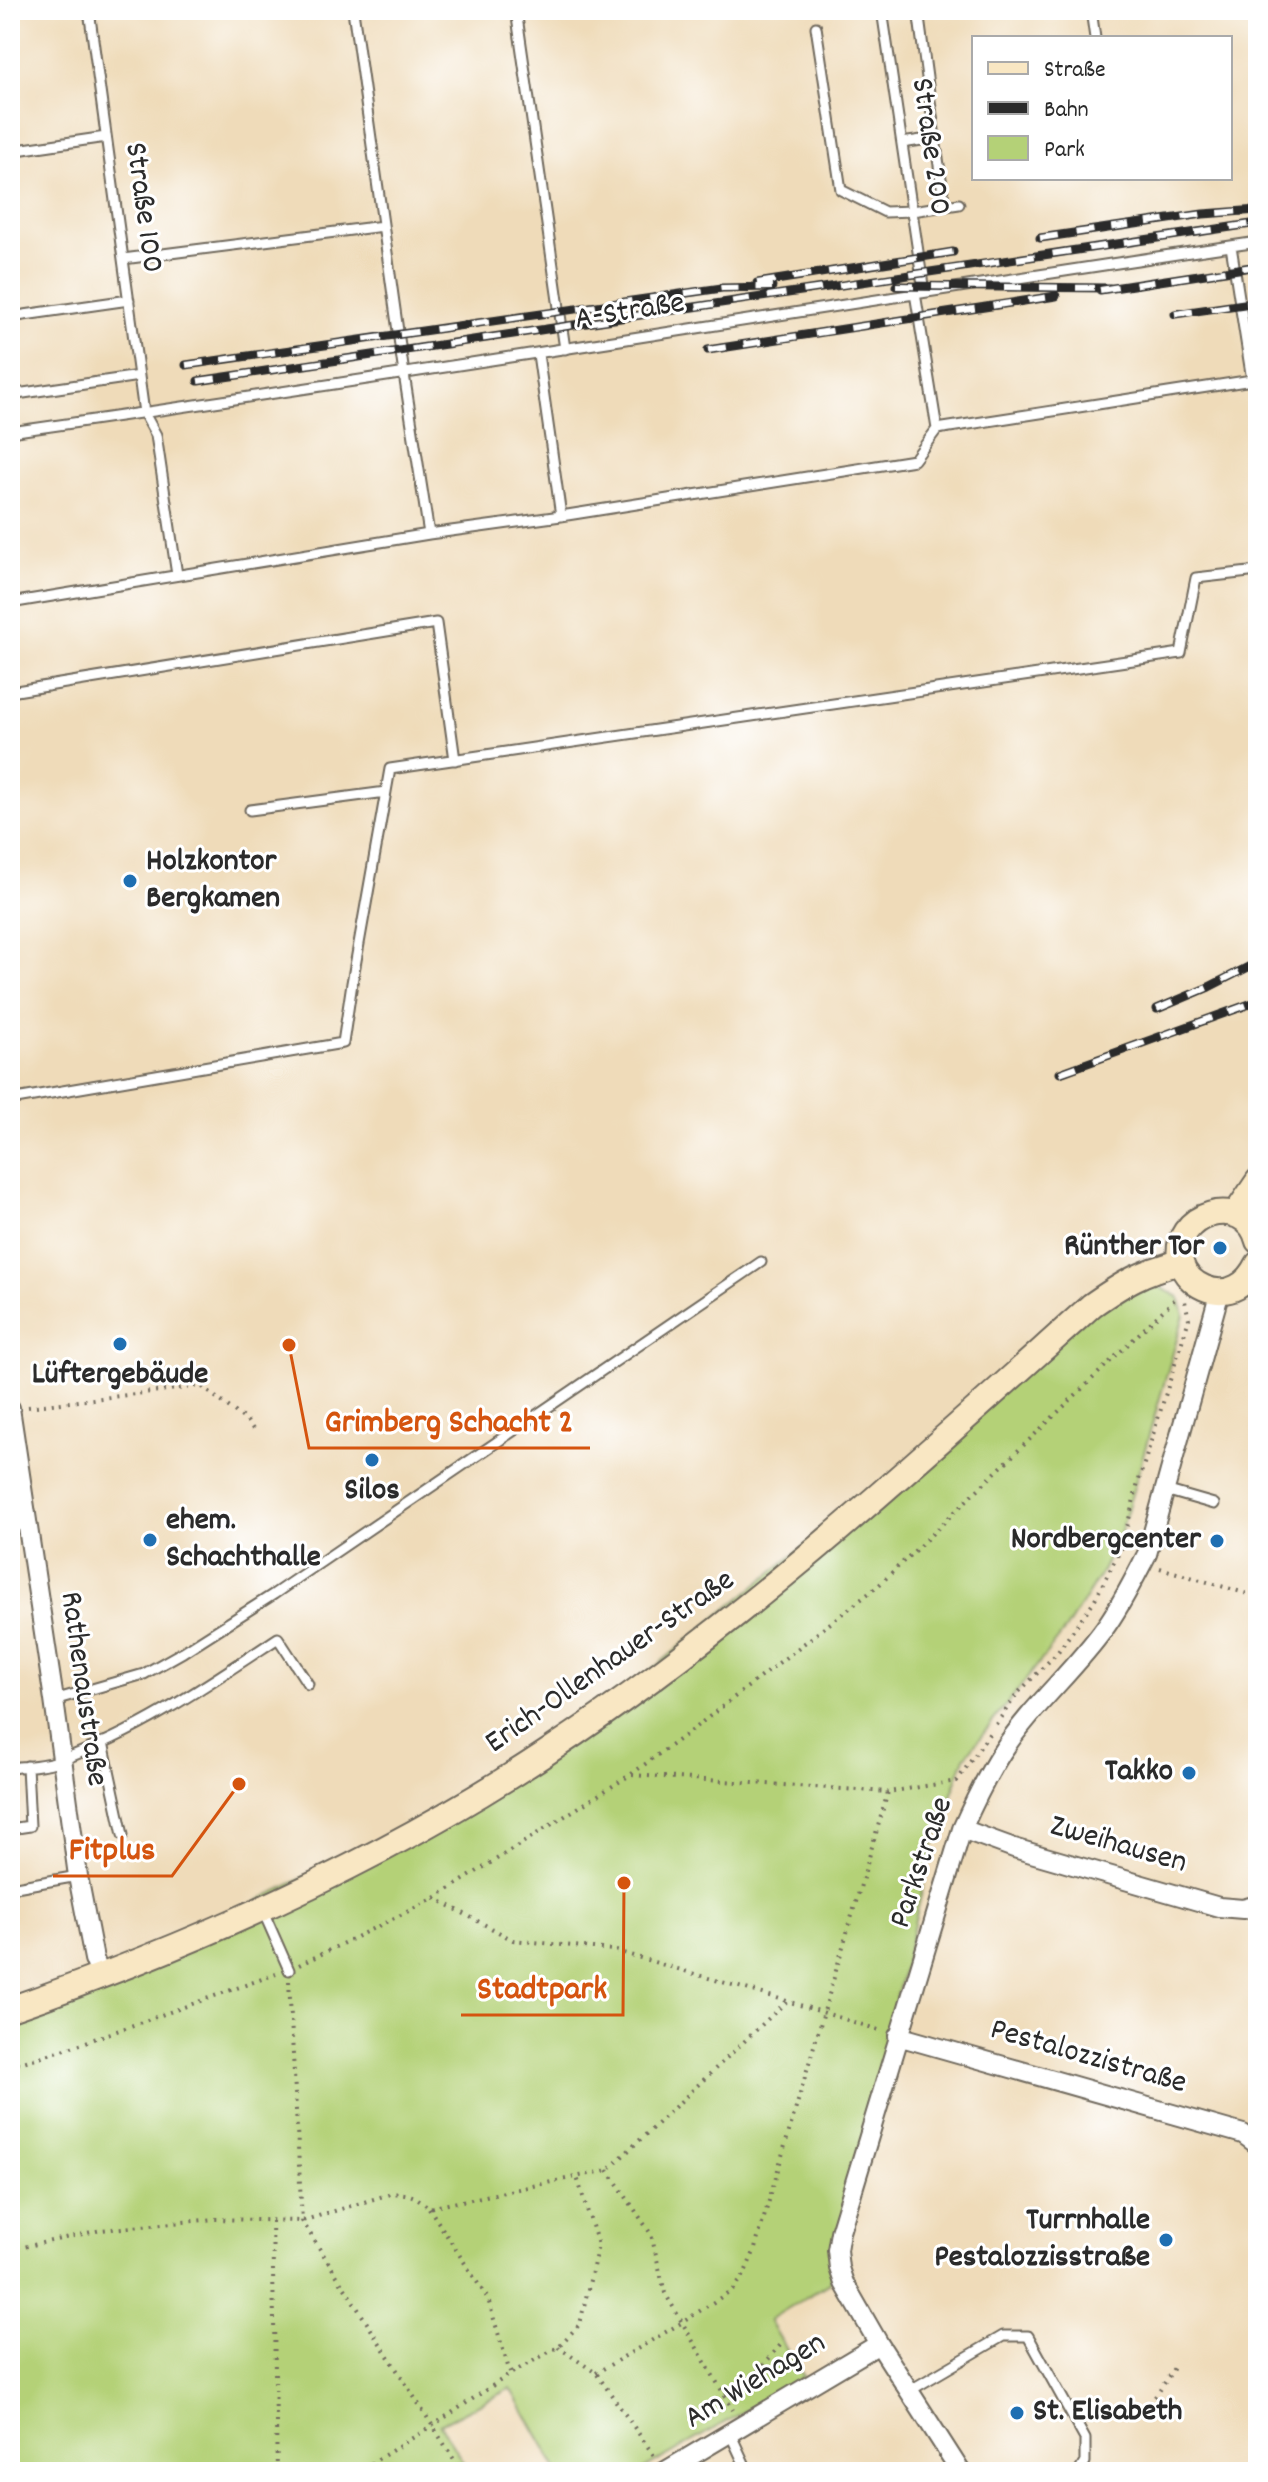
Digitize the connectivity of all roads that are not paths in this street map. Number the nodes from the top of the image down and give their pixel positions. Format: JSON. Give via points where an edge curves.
{"nodes":[{"id":1,"x":89,"y":10,"type":"edge"},
{"id":2,"x":353,"y":10,"type":"edge"},
{"id":3,"x":516,"y":10,"type":"edge"},
{"id":4,"x":882,"y":10,"type":"edge"},
{"id":5,"x":918,"y":10,"type":"edge"},
{"id":6,"x":1091,"y":10,"type":"edge"},
{"id":7,"x":816,"y":27,"type":"dead end"},
{"id":8,"x":1095,"y":36,"type":"edge"},
{"id":9,"x":106,"y":137,"type":"junction"},
{"id":10,"x":935,"y":138,"type":"junction"},
{"id":11,"x":902,"y":143,"type":"junction"},
{"id":12,"x":10,"y":151,"type":"edge"},
{"id":13,"x":959,"y":204,"type":"dead end"},
{"id":14,"x":945,"y":206,"type":"junction"},
{"id":15,"x":912,"y":211,"type":"junction"},
{"id":16,"x":383,"y":226,"type":"junction"},
{"id":17,"x":1258,"y":242,"type":"edge"},
{"id":18,"x":1231,"y":246,"type":"junction"},
{"id":19,"x":123,"y":259,"type":"junction"},
{"id":20,"x":919,"y":292,"type":"junction"},
{"id":21,"x":129,"y":300,"type":"junction"},
{"id":22,"x":10,"y":317,"type":"edge"},
{"id":23,"x":565,"y":349,"type":"junction"},
{"id":24,"x":538,"y":354,"type":"junction"},
{"id":25,"x":404,"y":374,"type":"junction"},
{"id":26,"x":139,"y":376,"type":"junction"},
{"id":27,"x":10,"y":395,"type":"edge"},
{"id":28,"x":144,"y":413,"type":"junction"},
{"id":29,"x":937,"y":429,"type":"junction"},
{"id":30,"x":10,"y":432,"type":"edge"},
{"id":31,"x":561,"y":516,"type":"junction"},
{"id":32,"x":429,"y":534,"type":"junction"},
{"id":33,"x":1258,"y":571,"type":"edge"},
{"id":34,"x":177,"y":575,"type":"junction"},
{"id":35,"x":10,"y":603,"type":"edge"},
{"id":36,"x":10,"y":692,"type":"edge"},
{"id":37,"x":455,"y":760,"type":"junction"},
{"id":38,"x":386,"y":792,"type":"junction"},
{"id":39,"x":250,"y":810,"type":"dead end"},
{"id":40,"x":10,"y":1100,"type":"edge"},
{"id":41,"x":1258,"y":1181,"type":"edge"},
{"id":42,"x":1235,"y":1215,"type":"junction"},
{"id":43,"x":1258,"y":1241,"type":"edge"},
{"id":44,"x":761,"y":1262,"type":"dead end"},
{"id":45,"x":1181,"y":1262,"type":"junction"},
{"id":46,"x":1255,"y":1275,"type":"edge"},
{"id":47,"x":1220,"y":1291,"type":"junction"},
{"id":48,"x":10,"y":1409,"type":"edge"},
{"id":49,"x":1165,"y":1490,"type":"junction"},
{"id":50,"x":1214,"y":1504,"type":"dead end"},
{"id":51,"x":308,"y":1684,"type":"dead end"},
{"id":52,"x":54,"y":1700,"type":"junction"},
{"id":53,"x":103,"y":1742,"type":"junction"},
{"id":54,"x":63,"y":1760,"type":"junction"},
{"id":55,"x":27,"y":1766,"type":"junction"},
{"id":56,"x":10,"y":1768,"type":"edge"},
{"id":57,"x":10,"y":1829,"type":"edge"},
{"id":58,"x":962,"y":1829,"type":"junction"},
{"id":59,"x":123,"y":1835,"type":"dead end"},
{"id":60,"x":78,"y":1876,"type":"junction"},
{"id":61,"x":10,"y":1888,"type":"edge"},
{"id":62,"x":1257,"y":1907,"type":"edge"},
{"id":63,"x":263,"y":1910,"type":"junction"},
{"id":64,"x":289,"y":1970,"type":"road end"},
{"id":65,"x":101,"y":1977,"type":"junction"},
{"id":66,"x":10,"y":2009,"type":"edge"},
{"id":67,"x":898,"y":2036,"type":"junction"},
{"id":68,"x":1258,"y":2145,"type":"edge"},
{"id":69,"x":879,"y":2344,"type":"junction"},
{"id":70,"x":909,"y":2391,"type":"junction"},
{"id":71,"x":736,"y":2429,"type":"junction"},
{"id":72,"x":665,"y":2472,"type":"edge"},
{"id":73,"x":748,"y":2472,"type":"edge"},
{"id":74,"x":961,"y":2472,"type":"edge"},
{"id":75,"x":1079,"y":2472,"type":"edge"}],
"edges":[{"from":1,"to":9,"type":"lane","name":"Straße 100"},
{"from":2,"to":16,"type":"lane"},
{"from":3,"to":23,"type":"lane"},
{"from":4,"to":11,"type":"lane","name":"Straße 200"},
{"from":5,"to":10,"type":"lane"},
{"from":6,"to":8,"type":"lane"},
{"from":7,"to":15,"type":"lane","via":[[841,190],[885,212]]},
{"from":9,"to":12,"type":"lane"},
{"from":9,"to":19,"type":"lane","name":"Straße 100"},
{"from":10,"to":11,"type":"lane"},
{"from":10,"to":14,"type":"lane"},
{"from":11,"to":15,"type":"lane","name":"Straße 200"},
{"from":13,"to":14,"type":"lane"},
{"from":14,"to":15,"type":"lane"},
{"from":15,"to":20,"type":"lane","name":"Straße 200"},
{"from":16,"to":19,"type":"lane"},
{"from":16,"to":25,"type":"lane"},
{"from":17,"to":18,"type":"lane","name":"A-Straße"},
{"from":18,"to":20,"type":"lane","name":"A-Straße"},
{"from":18,"to":29,"type":"lane","via":[[1252,380]]},
{"from":19,"to":21,"type":"lane","name":"Straße 100"},
{"from":20,"to":23,"type":"lane","name":"A-Straße"},
{"from":20,"to":29,"type":"lane","name":"Straße 200"},
{"from":21,"to":22,"type":"lane"},
{"from":21,"to":26,"type":"lane","name":"Straße 100"},
{"from":23,"to":24,"type":"lane","name":"A-Straße"},
{"from":24,"to":25,"type":"lane","name":"A-Straße"},
{"from":24,"to":31,"type":"lane"},
{"from":25,"to":28,"type":"lane","name":"A-Straße"},
{"from":25,"to":32,"type":"lane"},
{"from":26,"to":27,"type":"lane"},
{"from":26,"to":28,"type":"lane","name":"Straße 100"},
{"from":28,"to":30,"type":"lane","name":"A-Straße"},
{"from":28,"to":34,"type":"lane","name":"Straße 100","via":[[156,435]]},
{"from":29,"to":31,"type":"lane","via":[[914,460]]},
{"from":31,"to":32,"type":"lane"},
{"from":32,"to":34,"type":"lane"},
{"from":33,"to":37,"type":"lane","via":[[1196,578],[1181,653]]},
{"from":34,"to":35,"type":"lane"},
{"from":36,"to":37,"type":"lane","via":[[436,623]]},
{"from":37,"to":38,"type":"lane","via":[[390,769]]},
{"from":38,"to":39,"type":"lane"},
{"from":38,"to":40,"type":"lane","via":[[343,1043]]},
{"from":41,"to":42,"type":"street"},
{"from":42,"to":43,"type":"street","via":[[1248,1223]]},
{"from":42,"to":45,"type":"street","via":[[1206,1214],[1193,1221],[1184,1233]]},
{"from":44,"to":52,"type":"lane","via":[[183,1652],[144,1674]]},
{"from":45,"to":47,"type":"street","via":[[1194,1282]]},
{"from":45,"to":63,"type":"street","name":"Erich-Ollenhauer-Straße","via":[[1148,1271],[1092,1305],[758,1599],[595,1720],[434,1821]]},
{"from":46,"to":47,"type":"street"},
{"from":47,"to":49,"type":"street","name":"Parkstraße"},
{"from":48,"to":52,"type":"street","name":"Rathenaustraße"},
{"from":49,"to":50,"type":"lane"},
{"from":49,"to":58,"type":"street","name":"Parkstraße","via":[[1147,1554],[1132,1584],[1104,1629],[1003,1750]]},
{"from":51,"to":53,"type":"lane","via":[[278,1638],[209,1684]]},
{"from":52,"to":54,"type":"street","name":"Rathenaustraße"},
{"from":53,"to":54,"type":"lane"},
{"from":53,"to":59,"type":"lane"},
{"from":54,"to":55,"type":"lane"},
{"from":54,"to":60,"type":"street","name":"Rathenaustraße"},
{"from":55,"to":56,"type":"lane"},
{"from":55,"to":57,"type":"lane","via":[[30,1826]]},
{"from":58,"to":62,"type":"street","name":"Zweihausen","via":[[1219,1907]]},
{"from":58,"to":67,"type":"street","name":"Parkstraße"},
{"from":60,"to":61,"type":"lane"},
{"from":60,"to":65,"type":"street","name":"Rathenaustraße"},
{"from":63,"to":64,"type":"lane"},
{"from":63,"to":65,"type":"street","name":"Erich-Ollenhauer-Straße"},
{"from":65,"to":66,"type":"street","name":"Erich-Ollenhauer-Straße"},
{"from":67,"to":68,"type":"street","name":"Pestalozzistraße","via":[[1243,2134]]},
{"from":67,"to":69,"type":"street","name":"Parkstraße","via":[[837,2250],[844,2283]]},
{"from":69,"to":70,"type":"street","name":"Parkstraße"},
{"from":69,"to":71,"type":"street","name":"Am Wiehagen"},
{"from":70,"to":74,"type":"street","name":"Parkstraße"},
{"from":70,"to":75,"type":"lane","via":[[1003,2336],[1028,2336],[1085,2439],[1085,2462]]},
{"from":71,"to":72,"type":"street","name":"Am Wiehagen"},
{"from":71,"to":73,"type":"lane"}]}
